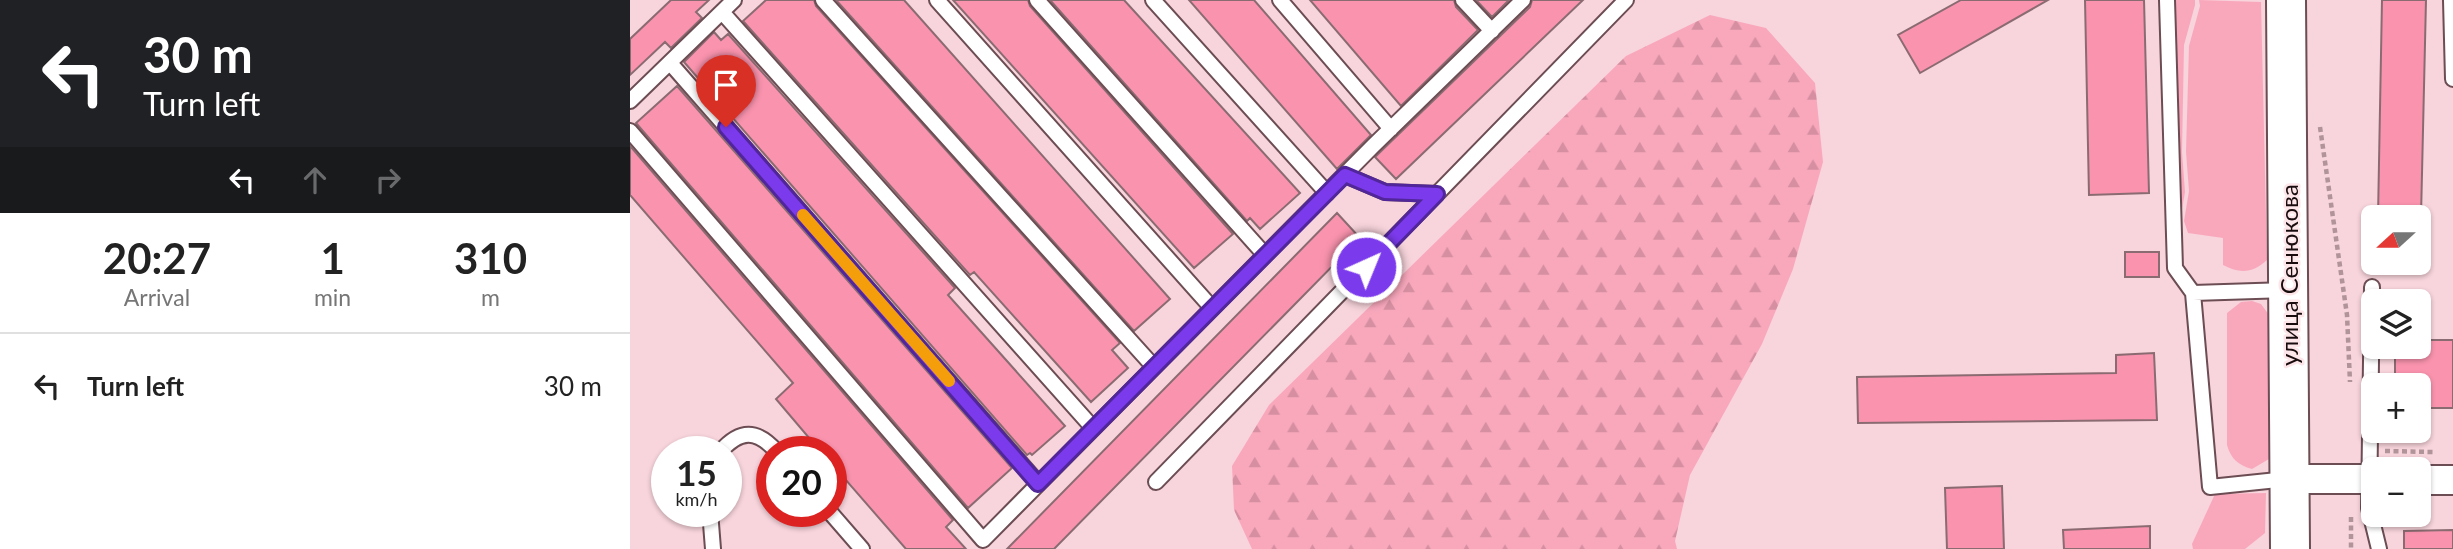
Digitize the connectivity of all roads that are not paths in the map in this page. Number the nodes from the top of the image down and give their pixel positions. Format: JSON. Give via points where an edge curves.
{"nodes":[{"id":1,"x":734,"y":0,"type":"edge"},
{"id":2,"x":823,"y":0,"type":"edge"},
{"id":3,"x":937,"y":0,"type":"edge"},
{"id":4,"x":1037,"y":0,"type":"edge"},
{"id":5,"x":1153,"y":0,"type":"edge"},
{"id":6,"x":1280,"y":0,"type":"edge"},
{"id":7,"x":1463,"y":0,"type":"edge"},
{"id":8,"x":1523,"y":0,"type":"edge"},
{"id":9,"x":1626,"y":0,"type":"edge"},
{"id":10,"x":2167,"y":0,"type":"edge"},
{"id":11,"x":2286,"y":0,"type":"edge"},
{"id":12,"x":2451,"y":0,"type":"edge"},
{"id":13,"x":722,"y":12,"type":"junction"},
{"id":14,"x":1492,"y":31,"type":"junction"},
{"id":15,"x":671,"y":64,"type":"junction"},
{"id":16,"x":2453,"y":79,"type":"edge"},
{"id":17,"x":630,"y":102,"type":"edge"},
{"id":18,"x":1391,"y":129,"type":"junction"},
{"id":19,"x":630,"y":131,"type":"edge"},
{"id":20,"x":1345,"y":175,"type":"junction"},
{"id":21,"x":1327,"y":193,"type":"junction"},
{"id":22,"x":1437,"y":194,"type":"junction"},
{"id":23,"x":1265,"y":255,"type":"junction"},
{"id":24,"x":2372,"y":287,"type":"dead end"},
{"id":25,"x":2288,"y":290,"type":"junction"},
{"id":26,"x":2193,"y":293,"type":"junction"},
{"id":27,"x":1212,"y":308,"type":"junction"},
{"id":28,"x":1154,"y":367,"type":"junction"},
{"id":29,"x":1093,"y":428,"type":"junction"},
{"id":30,"x":737,"y":436,"type":"edge"},
{"id":31,"x":757,"y":436,"type":"edge"},
{"id":32,"x":2368,"y":457,"type":"edge"},
{"id":33,"x":2289,"y":479,"type":"junction"},
{"id":34,"x":2361,"y":479,"type":"edge"},
{"id":35,"x":2431,"y":480,"type":"edge"},
{"id":36,"x":2453,"y":480,"type":"edge"},
{"id":37,"x":1156,"y":482,"type":"dead end"},
{"id":38,"x":1038,"y":484,"type":"junction"},
{"id":39,"x":711,"y":527,"type":"edge"},
{"id":40,"x":843,"y":527,"type":"edge"},
{"id":41,"x":2374,"y":527,"type":"edge"},
{"id":42,"x":713,"y":549,"type":"edge"},
{"id":43,"x":862,"y":549,"type":"edge"},
{"id":44,"x":2290,"y":549,"type":"edge"},
{"id":45,"x":2379,"y":549,"type":"edge"}],
"edges":[{"from":1,"to":13,"type":"lane"},
{"from":2,"to":28,"type":"lane"},
{"from":3,"to":27,"type":"lane"},
{"from":4,"to":23,"type":"lane"},
{"from":5,"to":21,"type":"lane"},
{"from":6,"to":18,"type":"lane"},
{"from":7,"to":14,"type":"lane"},
{"from":8,"to":14,"type":"lane"},
{"from":9,"to":22,"type":"lane"},
{"from":10,"to":26,"type":"lane","via":[[2175,268]]},
{"from":11,"to":25,"type":"main road","name":"улица Сенюкова"},
{"from":12,"to":16,"type":"lane"},
{"from":13,"to":15,"type":"lane"},
{"from":13,"to":29,"type":"lane"},
{"from":14,"to":18,"type":"lane"},
{"from":15,"to":17,"type":"lane"},
{"from":15,"to":38,"type":"lane"},
{"from":18,"to":20,"type":"lane"},
{"from":19,"to":38,"type":"lane","via":[[983,540]]},
{"from":20,"to":21,"type":"lane"},
{"from":20,"to":22,"type":"lane","via":[[1385,192]]},
{"from":21,"to":23,"type":"lane"},
{"from":22,"to":37,"type":"lane"},
{"from":23,"to":27,"type":"lane"},
{"from":24,"to":32,"type":"lane"},
{"from":25,"to":26,"type":"lane"},
{"from":25,"to":33,"type":"main road","name":"улица Сенюкова"},
{"from":26,"to":33,"type":"lane","via":[[2210,487]]},
{"from":27,"to":28,"type":"lane"},
{"from":28,"to":29,"type":"lane"},
{"from":29,"to":38,"type":"lane"},
{"from":30,"to":31,"type":"lane"},
{"from":33,"to":34,"type":"street"},
{"from":33,"to":44,"type":"main road","name":"улица Сенюкова"},
{"from":35,"to":36,"type":"street"},
{"from":39,"to":42,"type":"lane"},
{"from":40,"to":43,"type":"lane"},
{"from":41,"to":45,"type":"lane"}]}
